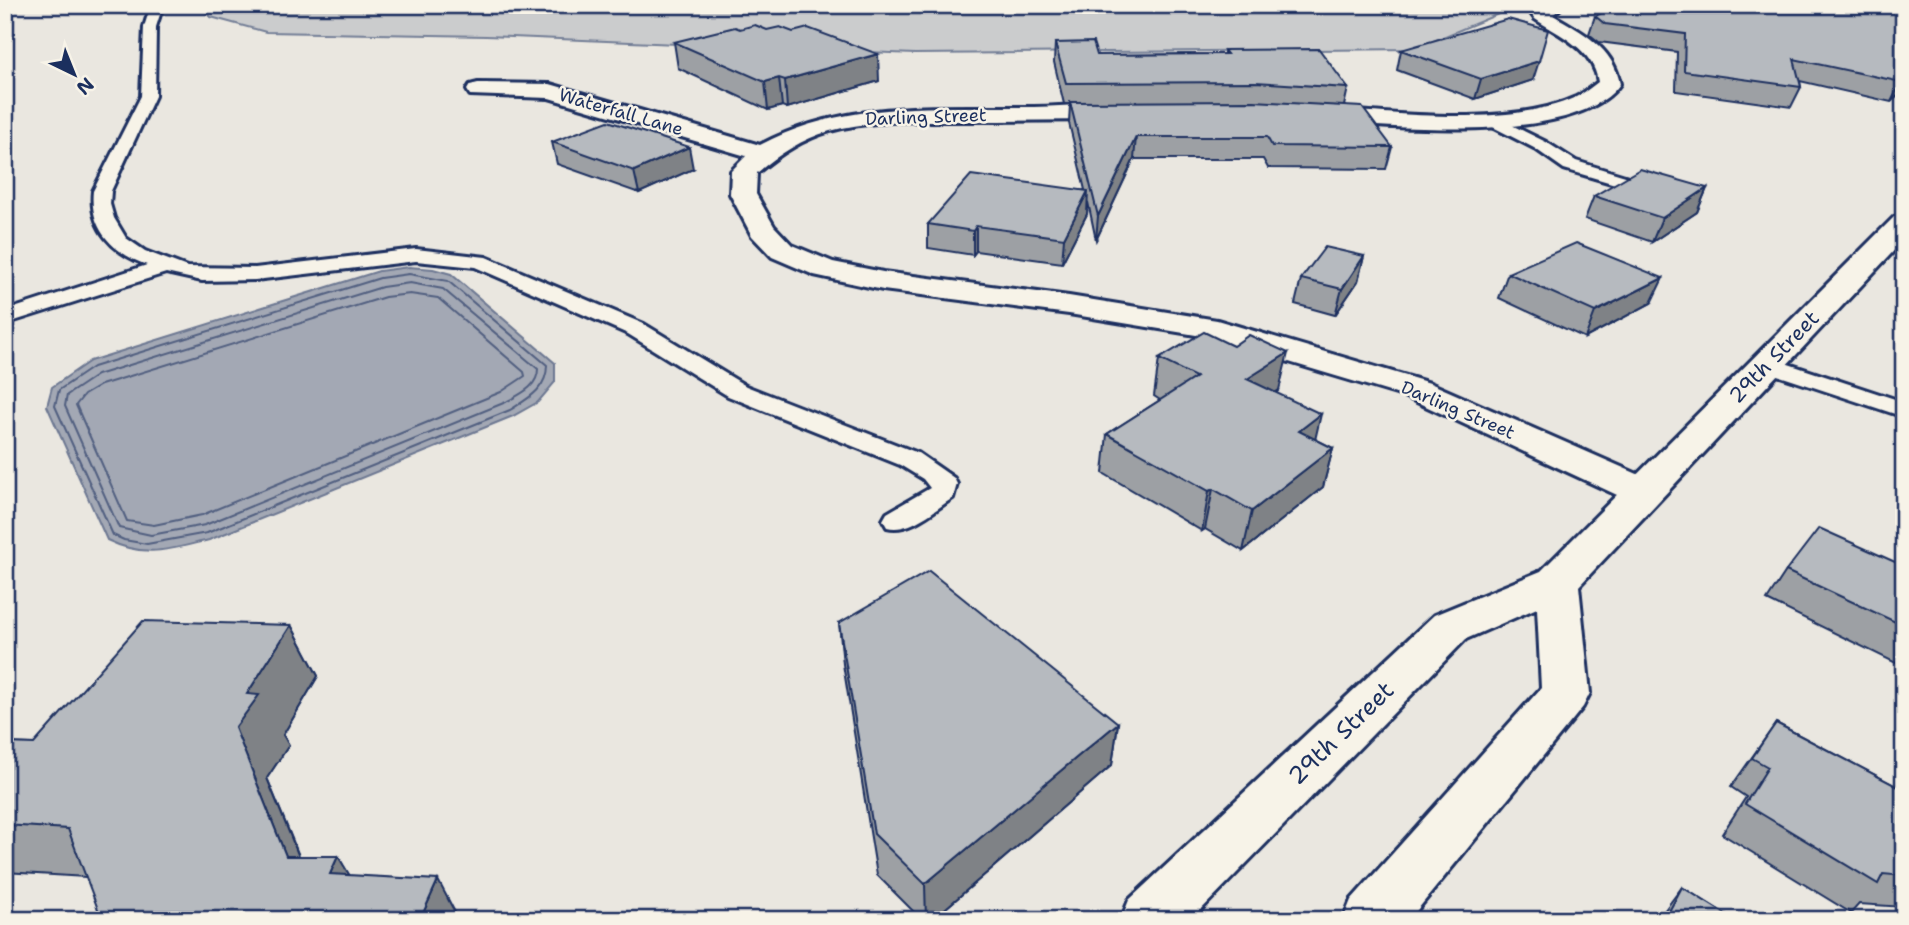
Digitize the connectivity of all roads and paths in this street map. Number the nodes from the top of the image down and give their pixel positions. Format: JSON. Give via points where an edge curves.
{"nodes":[{"id":1,"x":158,"y":5,"type":"edge"},
{"id":2,"x":1555,"y":5,"type":"edge"},
{"id":3,"x":478,"y":90,"type":"dead end"},
{"id":4,"x":1152,"y":113,"type":"edge"},
{"id":5,"x":1289,"y":114,"type":"edge"},
{"id":6,"x":1493,"y":121,"type":"junction"},
{"id":7,"x":761,"y":153,"type":"junction"},
{"id":8,"x":1639,"y":187,"type":"edge"},
{"id":9,"x":1904,"y":223,"type":"edge"},
{"id":10,"x":166,"y":266,"type":"junction"},
{"id":11,"x":5,"y":318,"type":"edge"},
{"id":12,"x":1767,"y":364,"type":"junction"},
{"id":13,"x":1904,"y":410,"type":"edge"},
{"id":14,"x":1644,"y":492,"type":"junction"},
{"id":15,"x":897,"y":520,"type":"dead end"},
{"id":16,"x":1557,"y":582,"type":"junction"},
{"id":17,"x":1150,"y":920,"type":"edge"},
{"id":18,"x":1372,"y":920,"type":"edge"}],
"edges":[{"from":1,"to":10,"type":"lane","via":[[150,27],[148,96],[102,191],[101,204],[118,242]]},
{"from":2,"to":6,"type":"street","via":[[1541,15],[1602,59],[1609,84],[1598,96],[1576,106]]},
{"from":3,"to":7,"type":"street","name":"Waterfall Lane","via":[[550,91]]},
{"from":4,"to":7,"type":"street","name":"Darling Street","via":[[887,115],[832,124]]},
{"from":5,"to":6,"type":"street"},
{"from":6,"to":8,"type":"lane","via":[[1570,165]]},
{"from":7,"to":14,"type":"street","name":"Darling Street","via":[[744,171],[743,194],[762,230],[782,251],[825,270],[1206,327],[1418,390]]},
{"from":9,"to":12,"type":"street","name":"29th Street"},
{"from":10,"to":11,"type":"lane"},
{"from":10,"to":15,"type":"lane","via":[[193,274],[225,275],[416,255],[479,261],[636,329],[737,391],[932,472],[944,484],[943,492]]},
{"from":12,"to":13,"type":"lane"},
{"from":12,"to":14,"type":"street","name":"29th Street"},
{"from":14,"to":16,"type":"street","name":"29th Street"},
{"from":16,"to":17,"type":"street","name":"29th Street","via":[[1450,626]]},
{"from":16,"to":18,"type":"street","via":[[1566,693]]}]}
